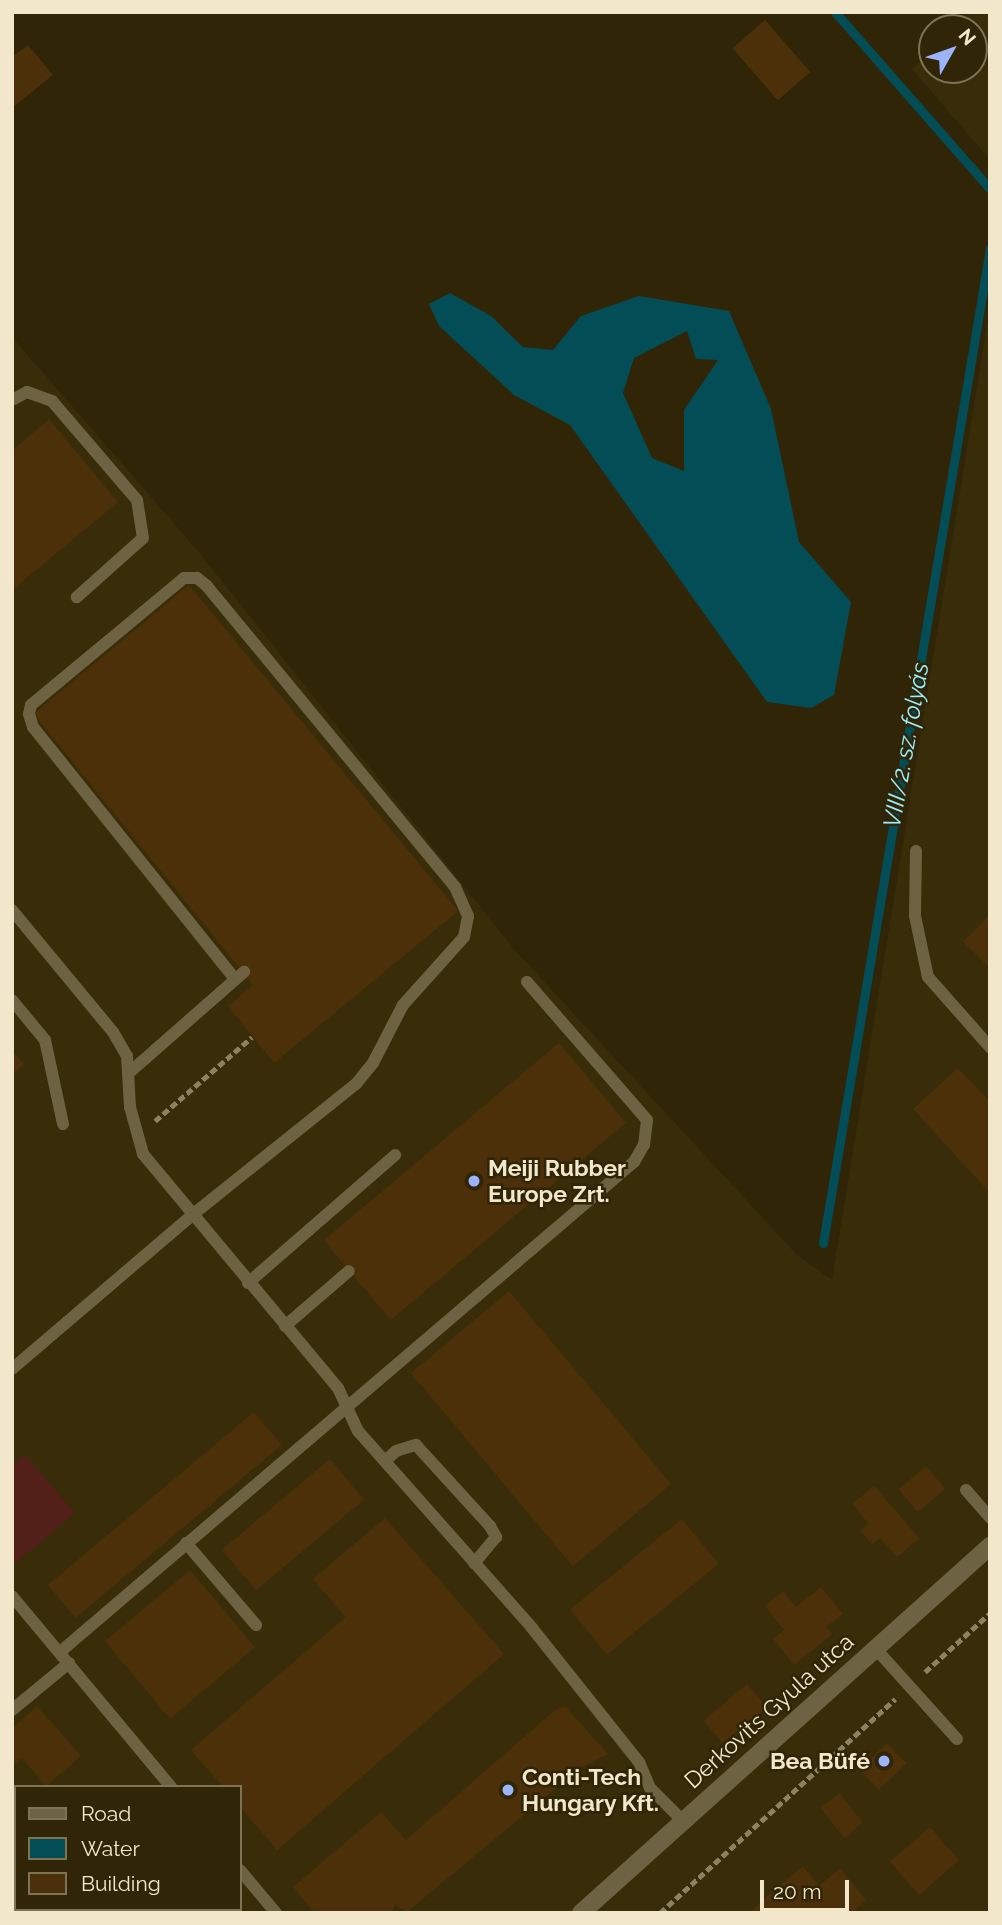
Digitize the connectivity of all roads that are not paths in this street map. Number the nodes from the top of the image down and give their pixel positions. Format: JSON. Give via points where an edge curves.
{"nodes":[{"id":1,"x":12,"y":400,"type":"edge"},
{"id":2,"x":77,"y":597,"type":"dead end"},
{"id":3,"x":916,"y":851,"type":"dead end"},
{"id":4,"x":12,"y":910,"type":"edge"},
{"id":5,"x":527,"y":982,"type":"dead end"},
{"id":6,"x":12,"y":1000,"type":"edge"},
{"id":7,"x":990,"y":1047,"type":"edge"},
{"id":8,"x":130,"y":1072,"type":"junction"},
{"id":9,"x":63,"y":1124,"type":"dead end"},
{"id":10,"x":395,"y":1155,"type":"dead end"},
{"id":11,"x":191,"y":1216,"type":"junction"},
{"id":12,"x":349,"y":1271,"type":"dead end"},
{"id":13,"x":248,"y":1283,"type":"junction"},
{"id":14,"x":285,"y":1326,"type":"junction"},
{"id":15,"x":12,"y":1369,"type":"edge"},
{"id":16,"x":346,"y":1404,"type":"junction"},
{"id":17,"x":385,"y":1461,"type":"junction"},
{"id":18,"x":966,"y":1490,"type":"dead end"},
{"id":19,"x":990,"y":1518,"type":"edge"},
{"id":20,"x":186,"y":1543,"type":"junction"},
{"id":21,"x":990,"y":1546,"type":"edge"},
{"id":22,"x":474,"y":1563,"type":"junction"},
{"id":23,"x":12,"y":1595,"type":"edge"},
{"id":24,"x":256,"y":1625,"type":"dead end"},
{"id":25,"x":876,"y":1649,"type":"junction"},
{"id":26,"x":60,"y":1653,"type":"junction"},
{"id":27,"x":69,"y":1663,"type":"junction"},
{"id":28,"x":12,"y":1710,"type":"edge"},
{"id":29,"x":957,"y":1739,"type":"dead end"},
{"id":30,"x":169,"y":1785,"type":"edge"},
{"id":31,"x":683,"y":1821,"type":"junction"},
{"id":32,"x":242,"y":1872,"type":"edge"},
{"id":33,"x":275,"y":1913,"type":"edge"},
{"id":34,"x":581,"y":1913,"type":"edge"}],
"edges":[{"from":1,"to":2,"type":"lane","via":[[27,392],[52,401],[136,500],[142,538]]},
{"from":3,"to":7,"type":"lane","via":[[915,916],[928,977]]},
{"from":4,"to":8,"type":"lane","via":[[113,1032]]},
{"from":5,"to":16,"type":"lane","via":[[647,1120],[644,1145],[634,1162]]},
{"from":6,"to":9,"type":"lane","via":[[45,1040]]},
{"from":8,"to":11,"type":"lane","via":[[136,1138]]},
{"from":8,"to":11,"type":"lane","via":[[240,976],[33,727],[29,714],[31,705],[184,578],[197,578],[454,887],[468,916],[464,937],[403,1005],[373,1063],[356,1084]]},
{"from":10,"to":13,"type":"lane"},
{"from":11,"to":13,"type":"lane"},
{"from":11,"to":15,"type":"lane"},
{"from":12,"to":14,"type":"lane"},
{"from":13,"to":14,"type":"lane"},
{"from":14,"to":16,"type":"lane","via":[[338,1388]]},
{"from":16,"to":17,"type":"lane","via":[[358,1431]]},
{"from":16,"to":20,"type":"lane"},
{"from":17,"to":22,"type":"lane"},
{"from":17,"to":22,"type":"lane","via":[[396,1451],[415,1445],[490,1526],[496,1537]]},
{"from":18,"to":19,"type":"lane"},
{"from":20,"to":24,"type":"lane"},
{"from":20,"to":26,"type":"lane"},
{"from":21,"to":25,"type":"street","name":"Derkovits Gyula utca"},
{"from":22,"to":31,"type":"lane","via":[[639,1762],[650,1788]]},
{"from":23,"to":26,"type":"lane"},
{"from":25,"to":29,"type":"lane"},
{"from":25,"to":31,"type":"street","name":"Derkovits Gyula utca"},
{"from":26,"to":27,"type":"lane"},
{"from":27,"to":28,"type":"lane"},
{"from":27,"to":30,"type":"lane"},
{"from":31,"to":34,"type":"street","name":"Derkovits Gyula utca"},
{"from":32,"to":33,"type":"lane"}]}
